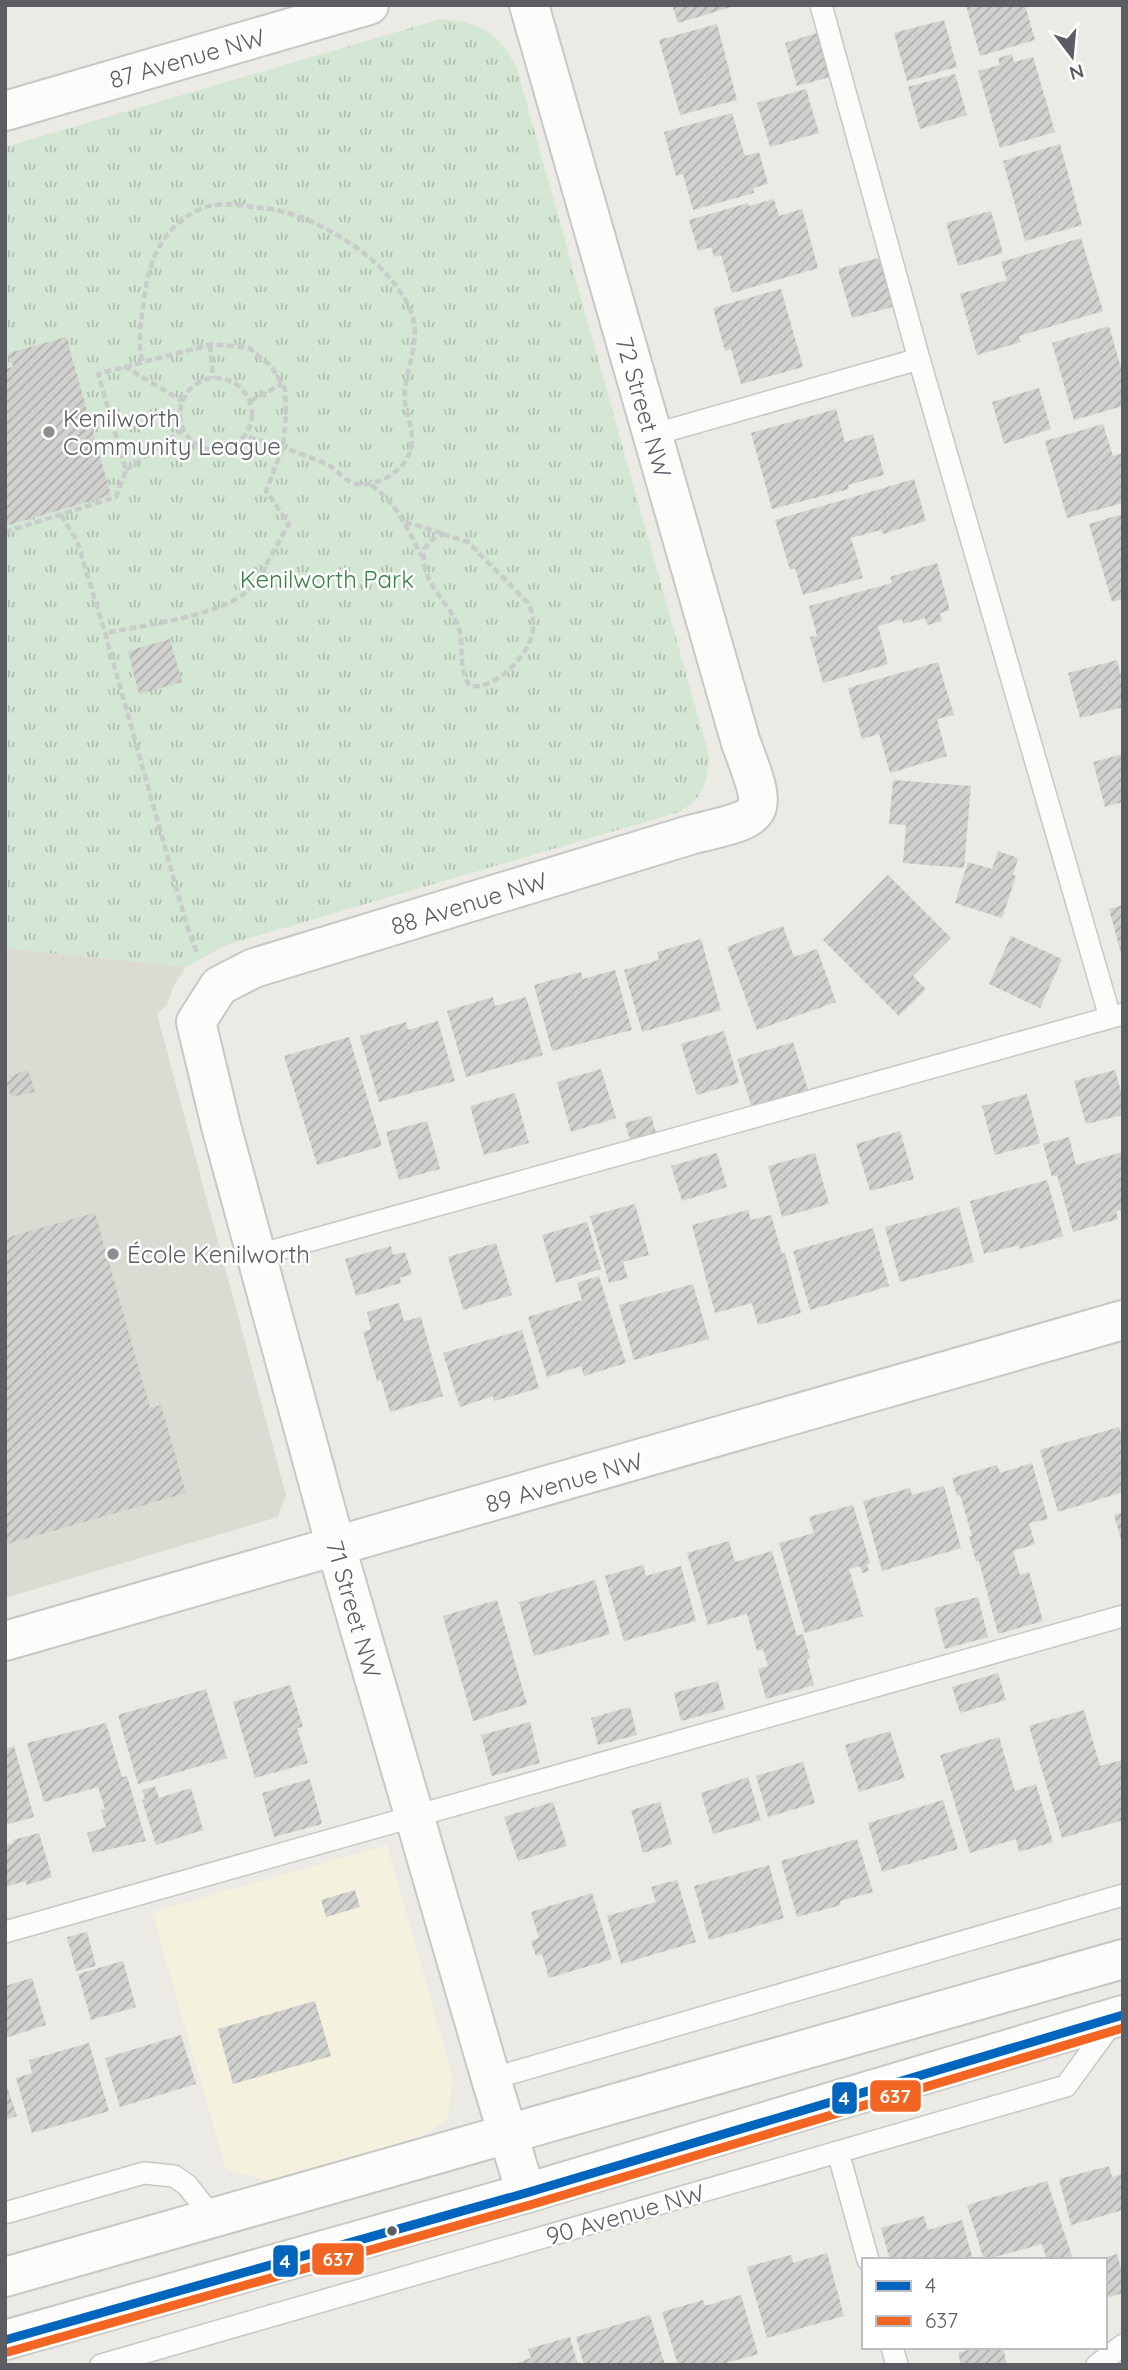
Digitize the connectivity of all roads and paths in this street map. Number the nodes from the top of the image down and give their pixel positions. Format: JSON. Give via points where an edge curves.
{"nodes":[{"id":1,"x":369,"y":5,"type":"edge"},
{"id":2,"x":529,"y":5,"type":"edge"},
{"id":3,"x":821,"y":5,"type":"edge"},
{"id":4,"x":5,"y":111,"type":"edge"},
{"id":5,"x":210,"y":345,"type":"junction"},
{"id":6,"x":919,"y":359,"type":"junction"},
{"id":7,"x":142,"y":361,"type":"junction"},
{"id":8,"x":124,"y":366,"type":"junction"},
{"id":9,"x":213,"y":378,"type":"junction"},
{"id":10,"x":282,"y":384,"type":"junction"},
{"id":11,"x":182,"y":401,"type":"junction"},
{"id":12,"x":250,"y":401,"type":"junction"},
{"id":13,"x":183,"y":430,"type":"junction"},
{"id":14,"x":652,"y":435,"type":"junction"},
{"id":15,"x":245,"y":436,"type":"junction"},
{"id":16,"x":283,"y":447,"type":"junction"},
{"id":17,"x":126,"y":470,"type":"junction"},
{"id":18,"x":371,"y":485,"type":"junction"},
{"id":19,"x":61,"y":515,"type":"junction"},
{"id":20,"x":405,"y":522,"type":"junction"},
{"id":21,"x":5,"y":532,"type":"edge"},
{"id":22,"x":443,"y":534,"type":"junction"},
{"id":23,"x":423,"y":559,"type":"junction"},
{"id":24,"x":105,"y":632,"type":"junction"},
{"id":25,"x":758,"y":808,"type":"joint"},
{"id":26,"x":219,"y":986,"type":"junction"},
{"id":27,"x":1117,"y":1015,"type":"edge"},
{"id":28,"x":258,"y":1255,"type":"junction"},
{"id":29,"x":1123,"y":1320,"type":"edge"},
{"id":30,"x":336,"y":1547,"type":"junction"},
{"id":31,"x":1123,"y":1616,"type":"edge"},
{"id":32,"x":5,"y":1641,"type":"edge"},
{"id":33,"x":414,"y":1815,"type":"junction"},
{"id":34,"x":1123,"y":1895,"type":"edge"},
{"id":35,"x":5,"y":1932,"type":"edge"},
{"id":36,"x":1123,"y":1959,"type":"edge"},
{"id":37,"x":1120,"y":2016,"type":"edge"},
{"id":38,"x":491,"y":2079,"type":"junction"},
{"id":39,"x":508,"y":2134,"type":"junction"},
{"id":40,"x":838,"y":2152,"type":"junction"},
{"id":41,"x":526,"y":2193,"type":"junction"},
{"id":42,"x":5,"y":2213,"type":"edge"},
{"id":43,"x":213,"y":2218,"type":"junction"},
{"id":44,"x":867,"y":2258,"type":"edge"},
{"id":45,"x":5,"y":2277,"type":"edge"},
{"id":46,"x":5,"y":2340,"type":"edge"},
{"id":47,"x":1123,"y":2346,"type":"edge"},
{"id":48,"x":101,"y":2365,"type":"edge"},
{"id":49,"x":1097,"y":2365,"type":"edge"}],
"edges":[{"from":1,"to":4,"type":"street","name":"87 Avenue NW"},
{"from":2,"to":14,"type":"street","name":"72 Street NW"},
{"from":3,"to":6,"type":"lane"},
{"from":5,"to":7,"type":"path"},
{"from":5,"to":9,"type":"path"},
{"from":5,"to":10,"type":"path","via":[[249,348],[271,366]]},
{"from":6,"to":14,"type":"lane"},
{"from":6,"to":27,"type":"lane"},
{"from":7,"to":8,"type":"path"},
{"from":7,"to":18,"type":"path","via":[[138,344],[148,275],[158,245],[176,224],[202,208],[232,204],[284,212],[322,227],[369,256],[396,286],[412,316],[416,343],[405,401],[412,443],[406,460],[393,474]]},
{"from":8,"to":11,"type":"path"},
{"from":8,"to":17,"type":"path","via":[[97,374]]},
{"from":9,"to":11,"type":"path","via":[[189,390]]},
{"from":9,"to":12,"type":"path","via":[[238,385]]},
{"from":10,"to":12,"type":"path"},
{"from":10,"to":16,"type":"path","via":[[286,414]]},
{"from":11,"to":13,"type":"path"},
{"from":12,"to":15,"type":"path","via":[[251,424]]},
{"from":13,"to":15,"type":"path","via":[[205,449],[234,446]]},
{"from":13,"to":17,"type":"path"},
{"from":14,"to":25,"type":"street","name":"72 Street NW","via":[[741,743],[758,787]]},
{"from":15,"to":16,"type":"path"},
{"from":16,"to":18,"type":"path","via":[[328,465],[352,484]]},
{"from":16,"to":24,"type":"path","via":[[266,491],[289,524],[249,590],[228,603],[188,616]]},
{"from":17,"to":19,"type":"path","via":[[116,497]]},
{"from":18,"to":20,"type":"path"},
{"from":19,"to":21,"type":"path"},
{"from":19,"to":24,"type":"path","via":[[78,541]]},
{"from":20,"to":22,"type":"path"},
{"from":20,"to":23,"type":"path"},
{"from":22,"to":23,"type":"path","via":[[432,540]]},
{"from":22,"to":23,"type":"path","via":[[468,541],[528,603],[533,627],[527,648],[500,678],[479,688],[464,678],[461,635],[425,573]]},
{"from":24,"to":26,"type":"path","via":[[194,949]]},
{"from":25,"to":26,"type":"street","name":"88 Avenue NW","via":[[741,822],[254,968]]},
{"from":26,"to":28,"type":"street","name":"71 Street NW","via":[[196,1022]]},
{"from":27,"to":28,"type":"lane"},
{"from":28,"to":30,"type":"street","name":"71 Street NW"},
{"from":29,"to":30,"type":"street","name":"89 Avenue NW"},
{"from":30,"to":32,"type":"street","name":"89 Avenue NW"},
{"from":30,"to":33,"type":"street","name":"71 Street NW"},
{"from":31,"to":33,"type":"lane"},
{"from":33,"to":35,"type":"lane"},
{"from":33,"to":38,"type":"street","name":"71 Street NW"},
{"from":34,"to":38,"type":"lane"},
{"from":36,"to":39,"type":"street"},
{"from":37,"to":40,"type":"lane","name":"90 Avenue NW","via":[[1066,2086]]},
{"from":37,"to":41,"type":"street","name":"90 Avenue NW"},
{"from":38,"to":39,"type":"street","name":"71 Street NW"},
{"from":39,"to":41,"type":"street","name":"71 Street NW"},
{"from":39,"to":43,"type":"street"},
{"from":40,"to":44,"type":"lane"},
{"from":40,"to":48,"type":"lane","name":"90 Avenue NW"},
{"from":41,"to":46,"type":"street","name":"90 Avenue NW"},
{"from":42,"to":43,"type":"lane","via":[[144,2173],[174,2176]]},
{"from":43,"to":45,"type":"street"},
{"from":47,"to":49,"type":"lane"}]}
